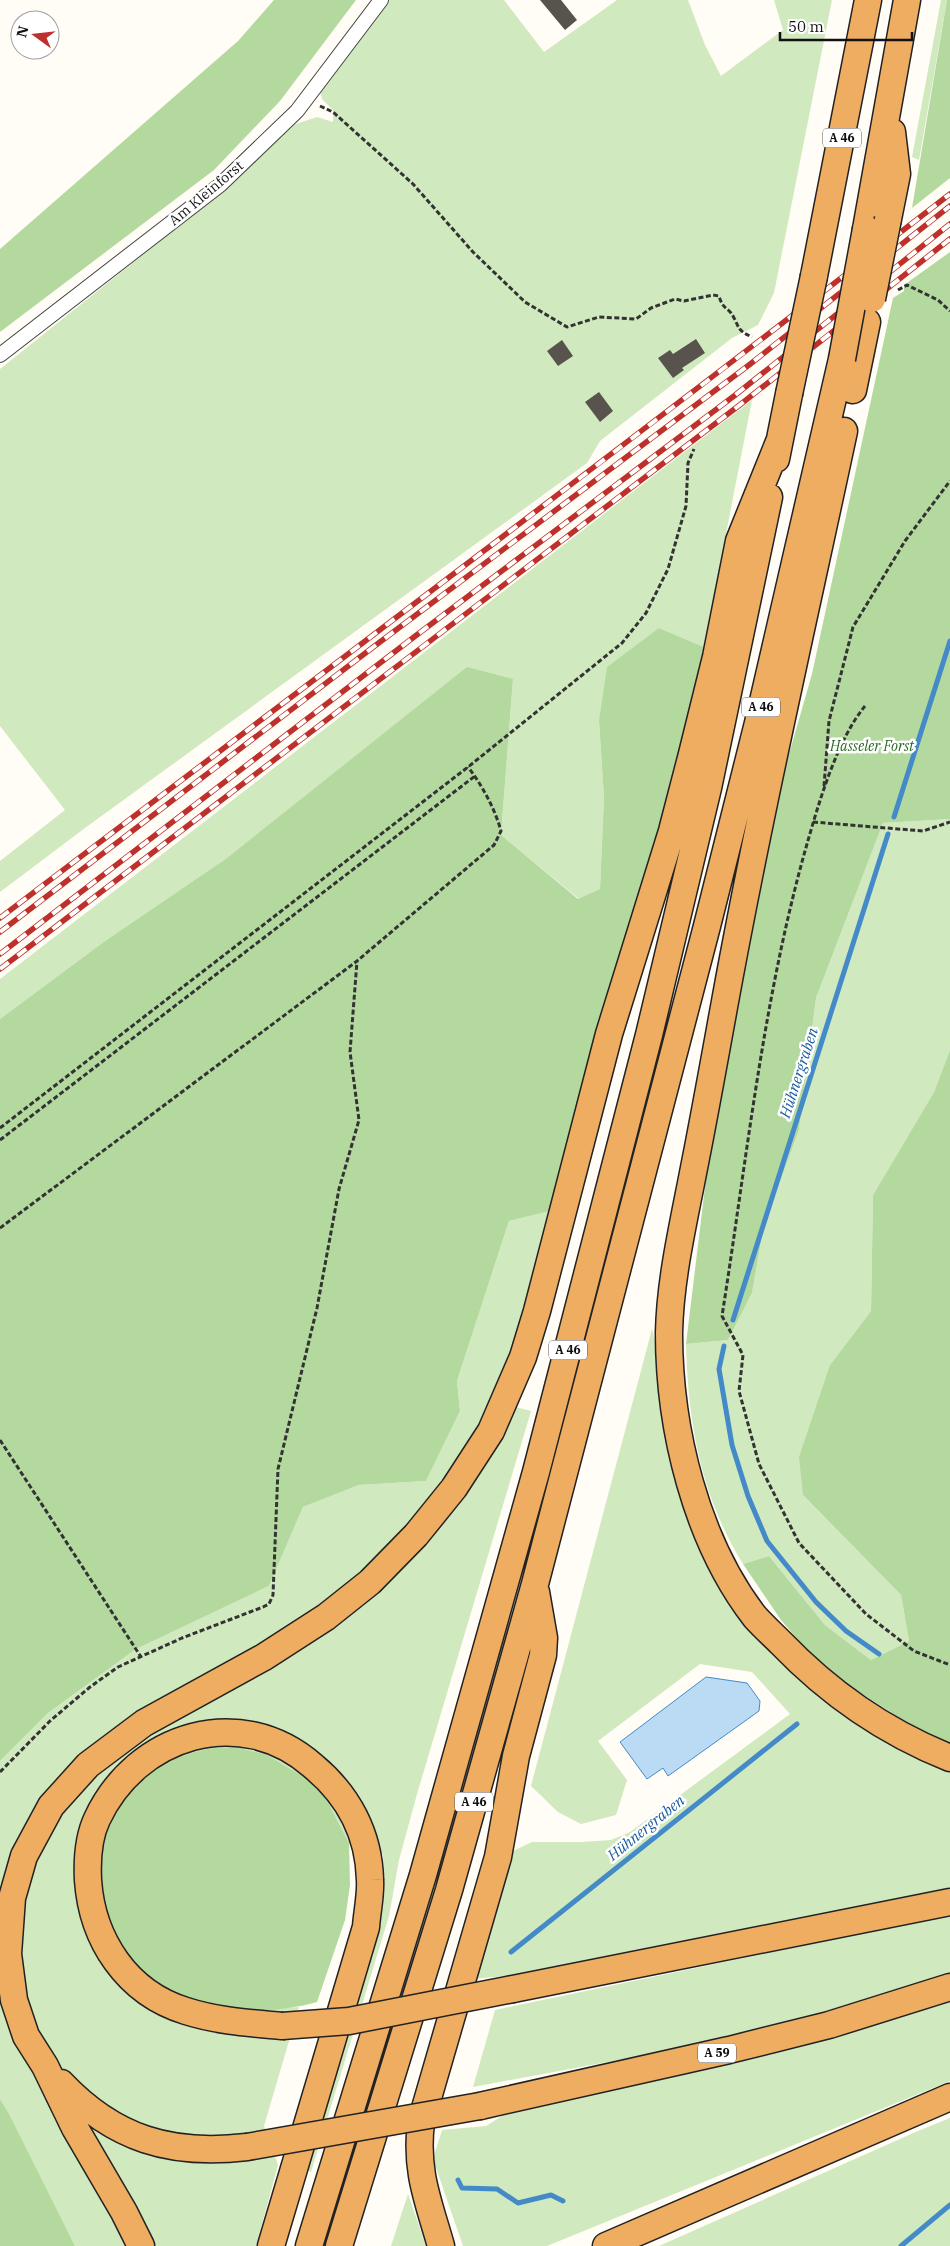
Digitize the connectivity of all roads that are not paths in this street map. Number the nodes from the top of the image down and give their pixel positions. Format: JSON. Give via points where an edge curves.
{"nodes":[{"id":1,"x":381,"y":0,"type":"edge"},
{"id":2,"x":868,"y":0,"type":"edge"},
{"id":3,"x":907,"y":0,"type":"edge"},
{"id":4,"x":877,"y":224,"type":"junction"},
{"id":5,"x":0,"y":355,"type":"edge"},
{"id":6,"x":779,"y":442,"type":"junction"},
{"id":7,"x":534,"y":1584,"type":"junction"},
{"id":8,"x":950,"y":1758,"type":"edge"},
{"id":9,"x":950,"y":1902,"type":"edge"},
{"id":10,"x":950,"y":1986,"type":"edge"},
{"id":11,"x":45,"y":2066,"type":"junction"},
{"id":12,"x":950,"y":2097,"type":"edge"},
{"id":13,"x":141,"y":2246,"type":"edge"},
{"id":14,"x":270,"y":2246,"type":"edge"},
{"id":15,"x":309,"y":2246,"type":"edge"},
{"id":16,"x":339,"y":2246,"type":"edge"},
{"id":17,"x":441,"y":2246,"type":"edge"},
{"id":18,"x":606,"y":2246,"type":"edge"}],
"edges":[{"from":1,"to":5,"type":"street","name":"Am Kleinforst","via":[[297,111],[220,185]]},
{"from":2,"to":6,"type":"highway","number":"A 46","bridge":true},
{"from":3,"to":4,"type":"highway","number":"A 46","via":[[889,102]]},
{"from":4,"to":7,"type":"highway","number":"A 46","bridge":true,"via":[[842,359],[758,723]]},
{"from":4,"to":8,"type":"highway","bridge":true,"via":[[867,322],[749,870],[684,1219],[669,1331],[671,1381],[680,1446],[694,1498],[719,1558],[755,1617],[842,1700],[884,1726]]},
{"from":6,"to":11,"type":"highway","via":[[740,541],[716,657],[672,831],[609,1034],[538,1311],[523,1357],[491,1431],[454,1488],[416,1535],[370,1582],[264,1657],[144,1723],[88,1765],[51,1806],[24,1856],[12,1898],[8,1954],[14,2000],[26,2036]]},
{"from":6,"to":15,"type":"highway","number":"A 46","via":[[708,788],[649,1035],[538,1463],[423,1876]]},
{"from":7,"to":16,"type":"highway","number":"A 46","via":[[452,1881]]},
{"from":7,"to":17,"type":"highway","via":[[544,1638],[543,1654],[516,1756],[498,1857],[421,2122],[420,2174]]},
{"from":9,"to":14,"type":"highway","bridge":true,"via":[[349,2021],[282,2026],[227,2021],[184,2011],[147,1992],[119,1967],[102,1940],[90,1903],[87,1858],[96,1820],[118,1783],[151,1755],[184,1739],[216,1732],[268,1738],[302,1756],[330,1780],[350,1805],[366,1848],[370,1881],[363,1937]]},
{"from":10,"to":11,"type":"highway","number":"A 59","bridge":true,"via":[[829,2025],[480,2106],[213,2151],[143,2140],[110,2125],[81,2104]]},
{"from":11,"to":13,"type":"highway","via":[[75,2128]]},
{"from":12,"to":18,"type":"highway"}]}
